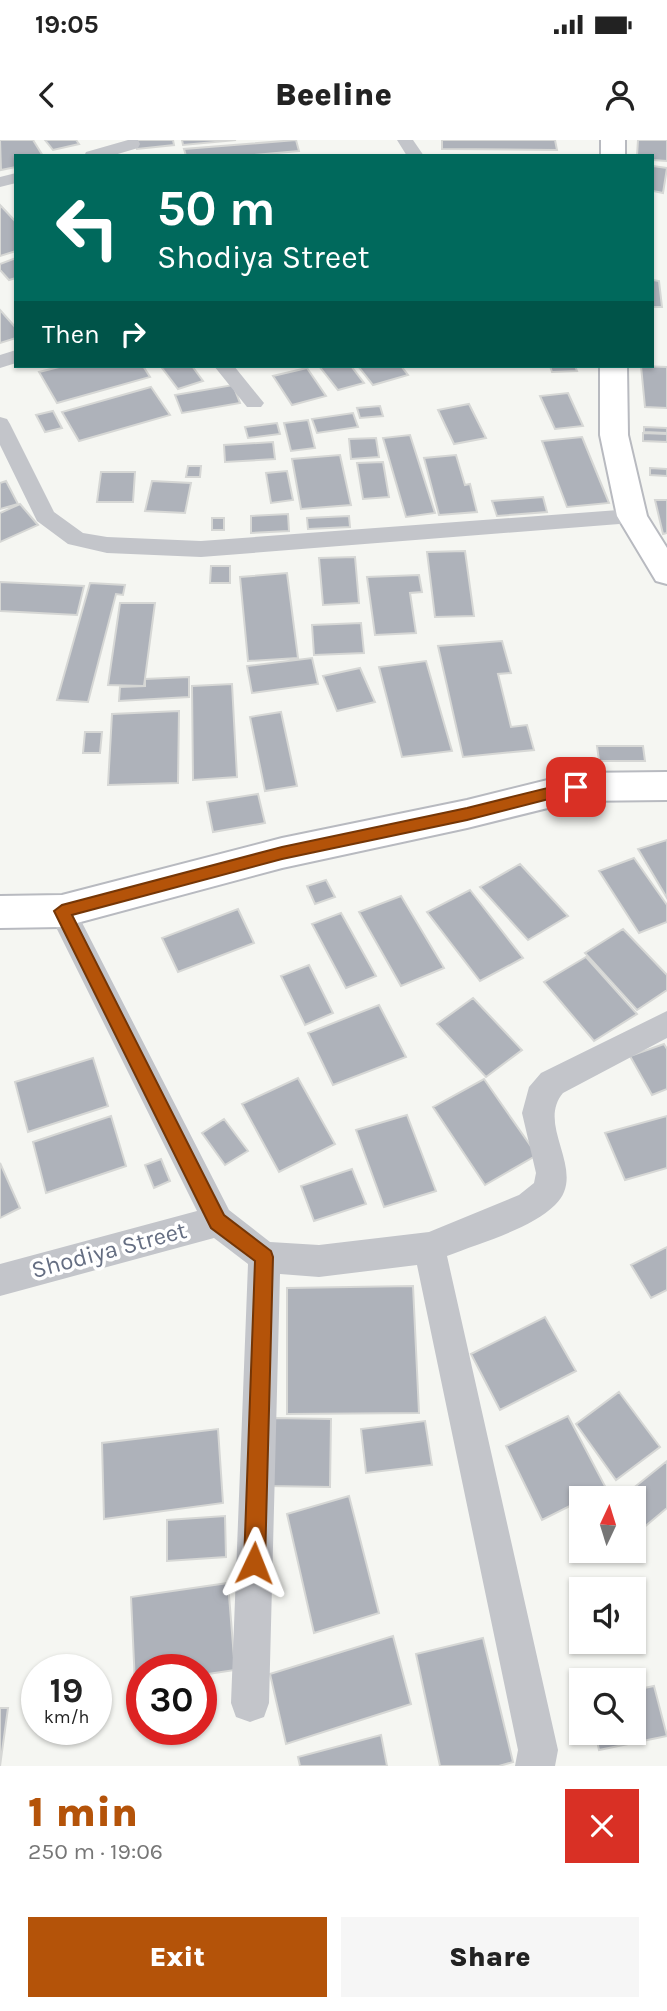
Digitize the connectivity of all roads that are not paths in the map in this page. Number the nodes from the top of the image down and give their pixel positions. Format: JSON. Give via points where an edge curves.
{"nodes":[{"id":1,"x":133,"y":147,"type":"edge"},
{"id":2,"x":101,"y":154,"type":"edge"},
{"id":3,"x":226,"y":368,"type":"edge"},
{"id":4,"x":613,"y":368,"type":"edge"},
{"id":5,"x":254,"y":403,"type":"dead end"},
{"id":6,"x":0,"y":424,"type":"edge"},
{"id":7,"x":632,"y":516,"type":"junction"},
{"id":8,"x":667,"y":573,"type":"edge"},
{"id":9,"x":667,"y":786,"type":"edge"},
{"id":10,"x":62,"y":911,"type":"junction"},
{"id":11,"x":0,"y":912,"type":"edge"},
{"id":12,"x":667,"y":1024,"type":"edge"},
{"id":13,"x":218,"y":1221,"type":"junction"},
{"id":14,"x":429,"y":1248,"type":"junction"},
{"id":15,"x":264,"y":1257,"type":"junction"},
{"id":16,"x":0,"y":1280,"type":"edge"},
{"id":17,"x":250,"y":1703,"type":"dead end"},
{"id":18,"x":535,"y":1766,"type":"edge"}],
"edges":[{"from":1,"to":2,"type":"street"},
{"from":3,"to":5,"type":"street"},
{"from":4,"to":7,"type":"main road","via":[[614,435]]},
{"from":6,"to":7,"type":"street","via":[[45,516],[76,539],[107,545],[201,549]]},
{"from":7,"to":8,"type":"main road"},
{"from":9,"to":10,"type":"main road","via":[[576,787],[282,853]]},
{"from":10,"to":11,"type":"main road"},
{"from":10,"to":13,"type":"street","name":"Shodiya Street"},
{"from":12,"to":14,"type":"street","via":[[552,1083],[540,1097],[537,1113],[552,1173],[547,1192],[530,1206]]},
{"from":13,"to":15,"type":"street","name":"Shodiya Street"},
{"from":13,"to":16,"type":"street","name":"Shodiya Street"},
{"from":14,"to":15,"type":"street","via":[[319,1261]]},
{"from":14,"to":18,"type":"street","via":[[538,1750]]},
{"from":15,"to":17,"type":"street"}]}
